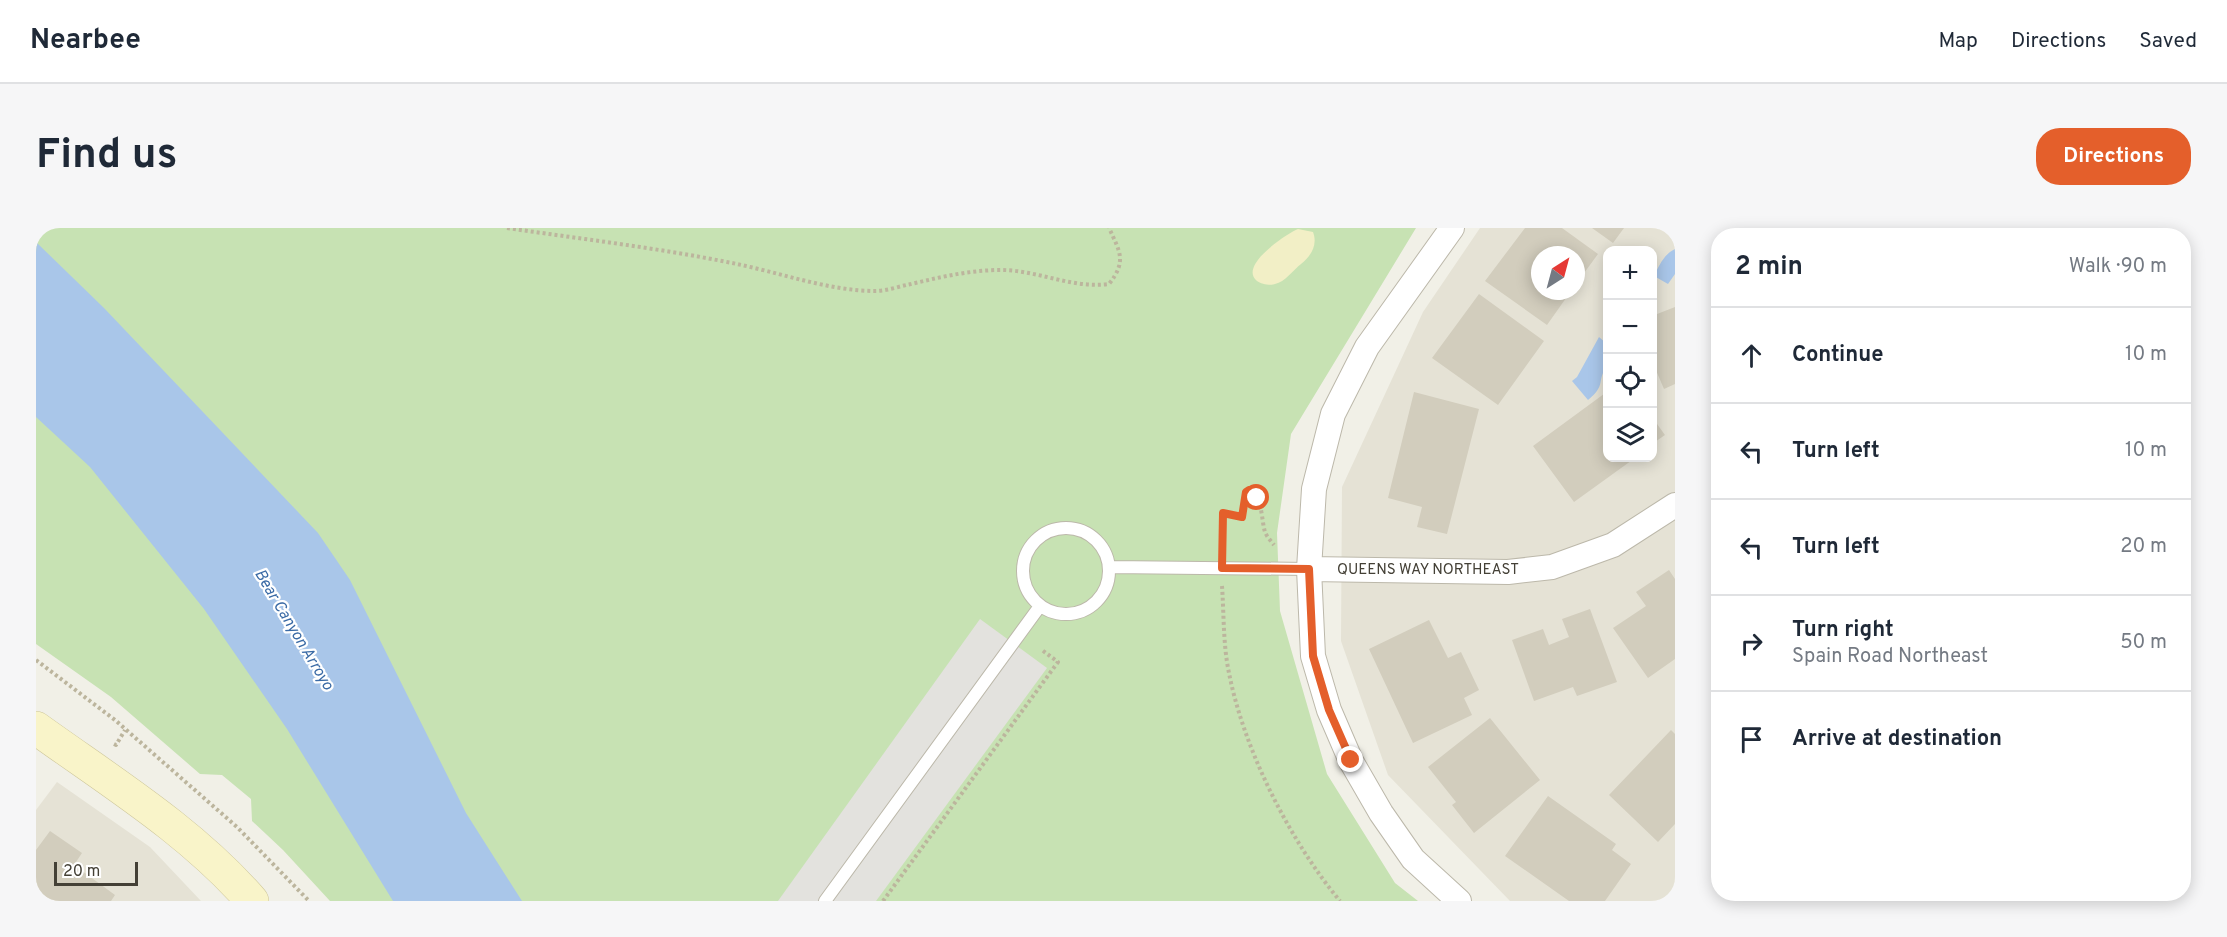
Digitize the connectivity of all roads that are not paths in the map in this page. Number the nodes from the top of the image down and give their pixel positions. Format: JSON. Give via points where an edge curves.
{"nodes":[{"id":1,"x":1452,"y":228,"type":"edge"},
{"id":2,"x":1675,"y":505,"type":"edge"},
{"id":3,"x":1110,"y":567,"type":"junction"},
{"id":4,"x":1309,"y":569,"type":"junction"},
{"id":5,"x":1040,"y":606,"type":"junction"},
{"id":6,"x":41,"y":743,"type":"edge"},
{"id":7,"x":252,"y":901,"type":"edge"},
{"id":8,"x":825,"y":901,"type":"edge"},
{"id":9,"x":1459,"y":901,"type":"edge"}],
"edges":[{"from":1,"to":4,"type":"street","via":[[1367,347],[1333,414],[1314,489]]},
{"from":2,"to":4,"type":"street","name":"QUEENS WAY NORTHEAST","via":[[1613,545],[1552,567],[1508,572]]},
{"from":3,"to":4,"type":"lane"},
{"from":3,"to":5,"type":"lane","via":[[1102,598],[1086,611],[1068,615]]},
{"from":3,"to":5,"type":"lane","via":[[1105,550],[1095,538],[1075,528],[1055,529],[1039,537],[1027,551],[1023,579]]},
{"from":4,"to":9,"type":"street","via":[[1313,656],[1329,710],[1351,760],[1413,859]]},
{"from":5,"to":8,"type":"lane"},
{"from":6,"to":7,"type":"street","via":[[179,830]]}]}
